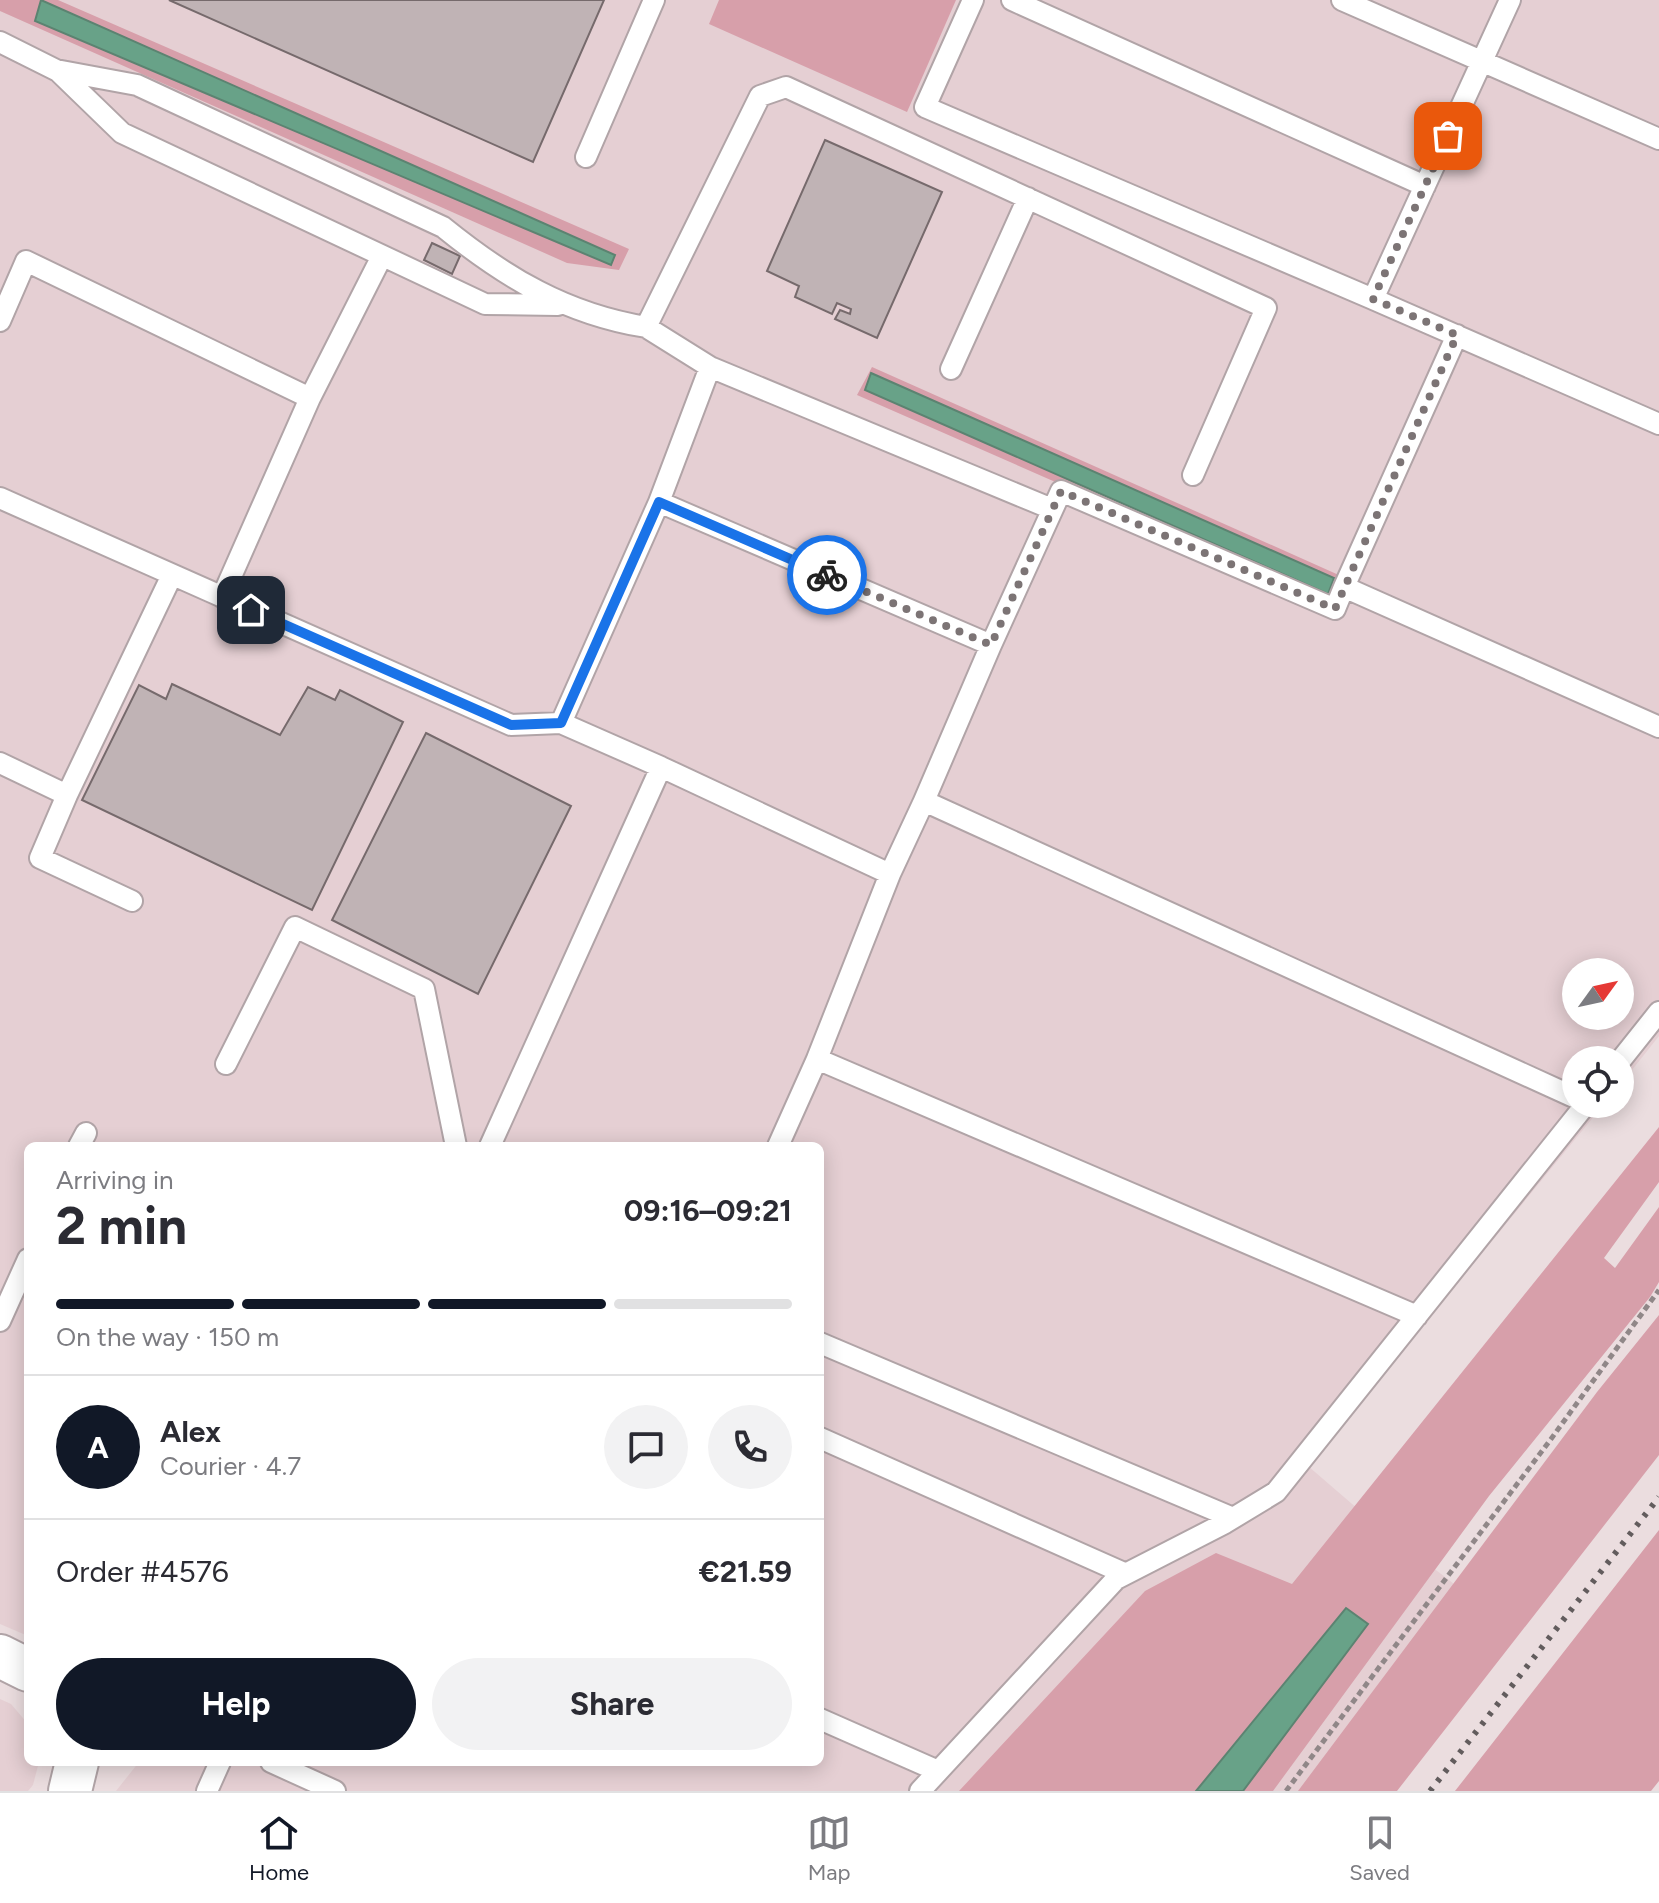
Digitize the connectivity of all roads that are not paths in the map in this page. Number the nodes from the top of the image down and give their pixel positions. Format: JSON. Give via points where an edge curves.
{"nodes":[{"id":1,"x":654,"y":0,"type":"edge"},
{"id":2,"x":973,"y":0,"type":"edge"},
{"id":3,"x":1012,"y":0,"type":"edge"},
{"id":4,"x":1342,"y":0,"type":"edge"},
{"id":5,"x":1510,"y":0,"type":"edge"},
{"id":6,"x":0,"y":42,"type":"edge"},
{"id":7,"x":1482,"y":61,"type":"junction"},
{"id":8,"x":56,"y":70,"type":"junction"},
{"id":9,"x":1659,"y":139,"type":"edge"},
{"id":10,"x":586,"y":157,"type":"dead end"},
{"id":11,"x":1425,"y":186,"type":"junction"},
{"id":12,"x":1028,"y":198,"type":"junction"},
{"id":13,"x":382,"y":256,"type":"junction"},
{"id":14,"x":1373,"y":299,"type":"junction"},
{"id":15,"x":562,"y":305,"type":"junction"},
{"id":16,"x":0,"y":321,"type":"edge"},
{"id":17,"x":646,"y":327,"type":"junction"},
{"id":18,"x":1457,"y":335,"type":"junction"},
{"id":19,"x":710,"y":367,"type":"junction"},
{"id":20,"x":951,"y":369,"type":"dead end"},
{"id":21,"x":310,"y":398,"type":"junction"},
{"id":22,"x":1659,"y":424,"type":"edge"},
{"id":23,"x":1193,"y":475,"type":"dead end"},
{"id":24,"x":0,"y":498,"type":"edge"},
{"id":25,"x":659,"y":502,"type":"junction"},
{"id":26,"x":1052,"y":509,"type":"junction"},
{"id":27,"x":172,"y":575,"type":"junction"},
{"id":28,"x":1344,"y":587,"type":"junction"},
{"id":29,"x":222,"y":597,"type":"junction"},
{"id":30,"x":991,"y":645,"type":"junction"},
{"id":31,"x":561,"y":723,"type":"junction"},
{"id":32,"x":1659,"y":727,"type":"edge"},
{"id":33,"x":0,"y":763,"type":"edge"},
{"id":34,"x":661,"y":767,"type":"junction"},
{"id":35,"x":67,"y":795,"type":"junction"},
{"id":36,"x":924,"y":801,"type":"junction"},
{"id":37,"x":890,"y":874,"type":"junction"},
{"id":38,"x":132,"y":901,"type":"dead end"},
{"id":39,"x":1659,"y":1012,"type":"edge"},
{"id":40,"x":1632,"y":1046,"type":"edge"},
{"id":41,"x":817,"y":1059,"type":"junction"},
{"id":42,"x":226,"y":1064,"type":"dead end"},
{"id":43,"x":1562,"y":1092,"type":"edge"},
{"id":44,"x":1575,"y":1118,"type":"edge"},
{"id":45,"x":455,"y":1142,"type":"edge"},
{"id":46,"x":492,"y":1142,"type":"edge"},
{"id":47,"x":780,"y":1142,"type":"edge"},
{"id":48,"x":24,"y":1268,"type":"edge"},
{"id":49,"x":1417,"y":1316,"type":"junction"},
{"id":50,"x":0,"y":1321,"type":"edge"},
{"id":51,"x":824,"y":1345,"type":"edge"},
{"id":52,"x":824,"y":1440,"type":"edge"},
{"id":53,"x":1233,"y":1518,"type":"junction"},
{"id":54,"x":1126,"y":1574,"type":"junction"},
{"id":55,"x":0,"y":1656,"type":"edge"},
{"id":56,"x":24,"y":1668,"type":"edge"},
{"id":57,"x":824,"y":1721,"type":"edge"},
{"id":58,"x":76,"y":1766,"type":"edge"},
{"id":59,"x":218,"y":1766,"type":"edge"},
{"id":60,"x":280,"y":1766,"type":"edge"},
{"id":61,"x":938,"y":1771,"type":"junction"},
{"id":62,"x":70,"y":1791,"type":"edge"},
{"id":63,"x":207,"y":1791,"type":"edge"},
{"id":64,"x":335,"y":1791,"type":"edge"},
{"id":65,"x":920,"y":1791,"type":"edge"}],
"edges":[{"from":1,"to":10,"type":"lane"},
{"from":2,"to":14,"type":"lane","via":[[925,107]]},
{"from":3,"to":11,"type":"lane"},
{"from":4,"to":7,"type":"lane"},
{"from":5,"to":7,"type":"lane"},
{"from":6,"to":8,"type":"lane"},
{"from":7,"to":9,"type":"lane"},
{"from":7,"to":11,"type":"lane"},
{"from":8,"to":13,"type":"lane","via":[[122,133]]},
{"from":8,"to":15,"type":"lane","via":[[137,85],[443,227],[486,262]]},
{"from":11,"to":14,"type":"lane"},
{"from":12,"to":17,"type":"lane","via":[[786,87],[760,96]]},
{"from":12,"to":20,"type":"lane"},
{"from":12,"to":23,"type":"lane","via":[[1266,308]]},
{"from":13,"to":15,"type":"lane","via":[[485,304]]},
{"from":13,"to":21,"type":"lane"},
{"from":14,"to":18,"type":"lane"},
{"from":15,"to":17,"type":"lane"},
{"from":16,"to":21,"type":"lane","via":[[26,261]]},
{"from":17,"to":19,"type":"lane"},
{"from":18,"to":22,"type":"lane"},
{"from":18,"to":28,"type":"lane"},
{"from":19,"to":25,"type":"lane"},
{"from":19,"to":26,"type":"lane"},
{"from":21,"to":29,"type":"lane"},
{"from":24,"to":27,"type":"lane"},
{"from":25,"to":30,"type":"lane"},
{"from":25,"to":31,"type":"lane"},
{"from":26,"to":28,"type":"lane","via":[[1061,491],[1335,609]]},
{"from":26,"to":30,"type":"lane"},
{"from":27,"to":29,"type":"lane"},
{"from":27,"to":35,"type":"lane"},
{"from":28,"to":32,"type":"lane"},
{"from":29,"to":31,"type":"lane","via":[[511,725]]},
{"from":30,"to":36,"type":"lane"},
{"from":31,"to":34,"type":"lane"},
{"from":33,"to":35,"type":"lane"},
{"from":34,"to":37,"type":"lane"},
{"from":34,"to":46,"type":"lane"},
{"from":35,"to":38,"type":"lane","via":[[40,858]]},
{"from":36,"to":37,"type":"lane"},
{"from":36,"to":43,"type":"lane"},
{"from":37,"to":41,"type":"lane"},
{"from":39,"to":40,"type":"lane"},
{"from":41,"to":47,"type":"lane"},
{"from":41,"to":49,"type":"lane"},
{"from":42,"to":45,"type":"lane","via":[[295,927],[424,989]]},
{"from":44,"to":49,"type":"lane"},
{"from":48,"to":50,"type":"lane"},
{"from":49,"to":53,"type":"lane","via":[[1276,1492]]},
{"from":51,"to":53,"type":"lane"},
{"from":52,"to":54,"type":"lane"},
{"from":53,"to":54,"type":"lane"},
{"from":54,"to":61,"type":"lane"},
{"from":55,"to":56,"type":"street"},
{"from":57,"to":61,"type":"lane"},
{"from":58,"to":62,"type":"street"},
{"from":59,"to":63,"type":"lane"},
{"from":60,"to":64,"type":"lane"},
{"from":61,"to":65,"type":"lane"}]}
